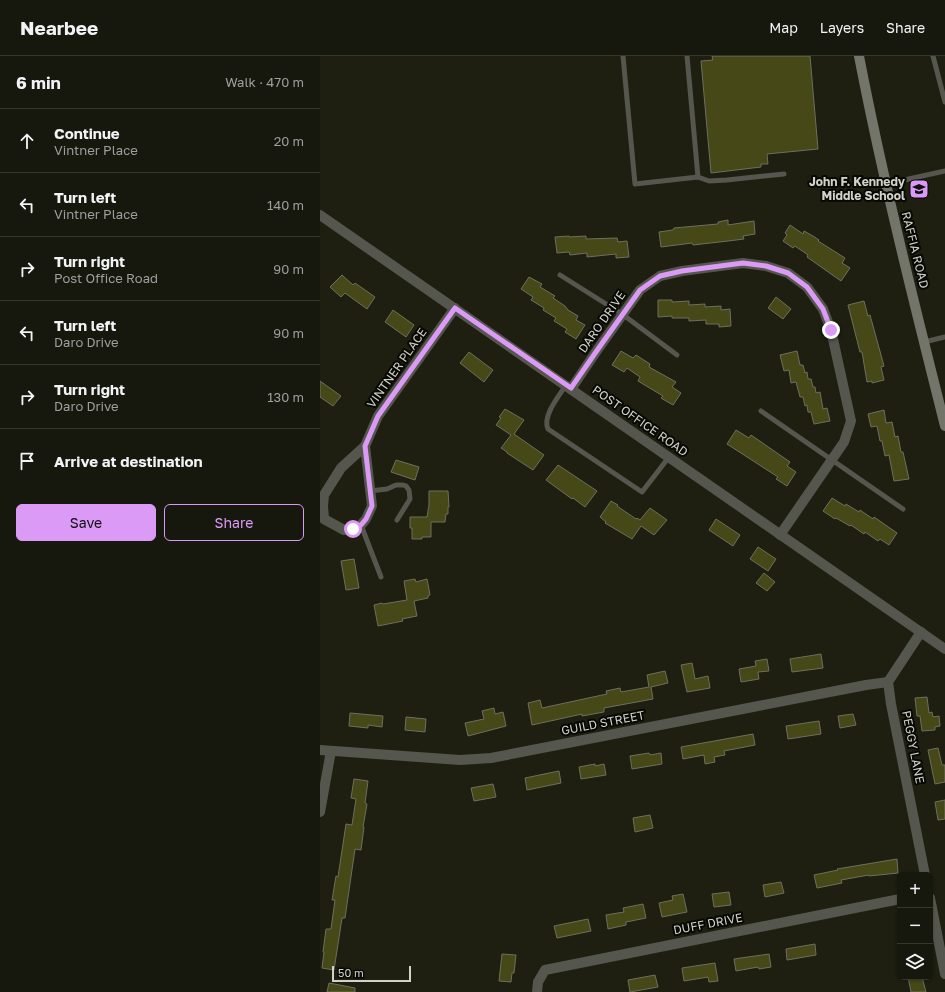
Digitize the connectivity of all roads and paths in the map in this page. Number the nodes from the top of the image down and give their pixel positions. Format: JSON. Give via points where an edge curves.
{"nodes":[{"id":1,"x":624,"y":56,"type":"edge"},
{"id":2,"x":687,"y":56,"type":"edge"},
{"id":3,"x":859,"y":56,"type":"edge"},
{"id":4,"x":933,"y":56,"type":"edge"},
{"id":5,"x":945,"y":102,"type":"edge"},
{"id":6,"x":945,"y":171,"type":"edge"},
{"id":7,"x":784,"y":174,"type":"dead end"},
{"id":8,"x":698,"y":177,"type":"junction"},
{"id":9,"x":886,"y":184,"type":"junction"},
{"id":10,"x":320,"y":215,"type":"edge"},
{"id":11,"x":560,"y":275,"type":"dead end"},
{"id":12,"x":455,"y":308,"type":"junction"},
{"id":13,"x":622,"y":314,"type":"junction"},
{"id":14,"x":945,"y":337,"type":"edge"},
{"id":15,"x":924,"y":342,"type":"junction"},
{"id":16,"x":678,"y":354,"type":"dead end"},
{"id":17,"x":569,"y":387,"type":"junction"},
{"id":18,"x":761,"y":411,"type":"dead end"},
{"id":19,"x":945,"y":426,"type":"edge"},
{"id":20,"x":365,"y":446,"type":"junction"},
{"id":21,"x":669,"y":457,"type":"junction"},
{"id":22,"x":832,"y":460,"type":"junction"},
{"id":23,"x":370,"y":490,"type":"junction"},
{"id":24,"x":321,"y":506,"type":"edge"},
{"id":25,"x":903,"y":509,"type":"dead end"},
{"id":26,"x":397,"y":520,"type":"dead end"},
{"id":27,"x":361,"y":525,"type":"junction"},
{"id":28,"x":780,"y":535,"type":"junction"},
{"id":29,"x":381,"y":577,"type":"dead end"},
{"id":30,"x":921,"y":632,"type":"junction"},
{"id":31,"x":945,"y":649,"type":"edge"},
{"id":32,"x":888,"y":682,"type":"junction"},
{"id":33,"x":320,"y":750,"type":"edge"},
{"id":34,"x":331,"y":751,"type":"junction"},
{"id":35,"x":320,"y":812,"type":"edge"},
{"id":36,"x":924,"y":872,"type":"edge"},
{"id":37,"x":897,"y":900,"type":"edge"},
{"id":38,"x":932,"y":908,"type":"edge"},
{"id":39,"x":945,"y":974,"type":"edge"},
{"id":40,"x":537,"y":992,"type":"edge"}],
"edges":[{"from":1,"to":8,"type":"lane","via":[[635,184]]},
{"from":2,"to":8,"type":"lane"},
{"from":3,"to":9,"type":"main road","name":"RAFFIA ROAD"},
{"from":4,"to":5,"type":"lane"},
{"from":6,"to":9,"type":"lane"},
{"from":7,"to":8,"type":"lane","via":[[722,180]]},
{"from":9,"to":15,"type":"main road","name":"RAFFIA ROAD"},
{"from":10,"to":12,"type":"street","name":"POST OFFICE ROAD"},
{"from":11,"to":13,"type":"lane"},
{"from":12,"to":17,"type":"street","name":"POST OFFICE ROAD"},
{"from":12,"to":20,"type":"street","name":"VINTNER PLACE","via":[[378,416]]},
{"from":13,"to":16,"type":"lane"},
{"from":13,"to":17,"type":"street","name":"DARO DRIVE"},
{"from":13,"to":22,"type":"street","name":"DARO DRIVE","via":[[640,290],[660,276],[743,263],[766,266],[788,273],[807,287],[823,309],[831,330],[851,421],[844,442]]},
{"from":14,"to":15,"type":"lane"},
{"from":15,"to":19,"type":"main road","name":"RAFFIA ROAD"},
{"from":17,"to":21,"type":"street","name":"POST OFFICE ROAD"},
{"from":17,"to":21,"type":"lane","via":[[551,409],[547,418],[548,429],[642,492]]},
{"from":18,"to":22,"type":"lane"},
{"from":20,"to":23,"type":"street","name":"VINTNER PLACE"},
{"from":20,"to":24,"type":"street","name":"VINTNER PLACE","via":[[341,468],[324,495]]},
{"from":21,"to":28,"type":"street","name":"POST OFFICE ROAD"},
{"from":22,"to":25,"type":"lane"},
{"from":22,"to":28,"type":"street","name":"DARO DRIVE"},
{"from":23,"to":26,"type":"lane","via":[[388,489],[403,484],[406,486],[410,499]]},
{"from":23,"to":27,"type":"street","name":"VINTNER PLACE","via":[[372,506]]},
{"from":24,"to":27,"type":"street","name":"VINTNER PLACE","via":[[324,519],[344,530]]},
{"from":27,"to":29,"type":"lane"},
{"from":28,"to":30,"type":"street","name":"POST OFFICE ROAD"},
{"from":30,"to":31,"type":"street","name":"POST OFFICE ROAD"},
{"from":30,"to":32,"type":"street"},
{"from":32,"to":34,"type":"street","name":"GUILD STREET","via":[[491,758],[460,760]]},
{"from":32,"to":36,"type":"street","name":"PEGGY LANE"},
{"from":33,"to":34,"type":"street","name":"GUILD STREET"},
{"from":34,"to":35,"type":"street"},
{"from":37,"to":40,"type":"street","name":"DUFF DRIVE","via":[[545,970],[538,982]]},
{"from":38,"to":39,"type":"street"}]}
